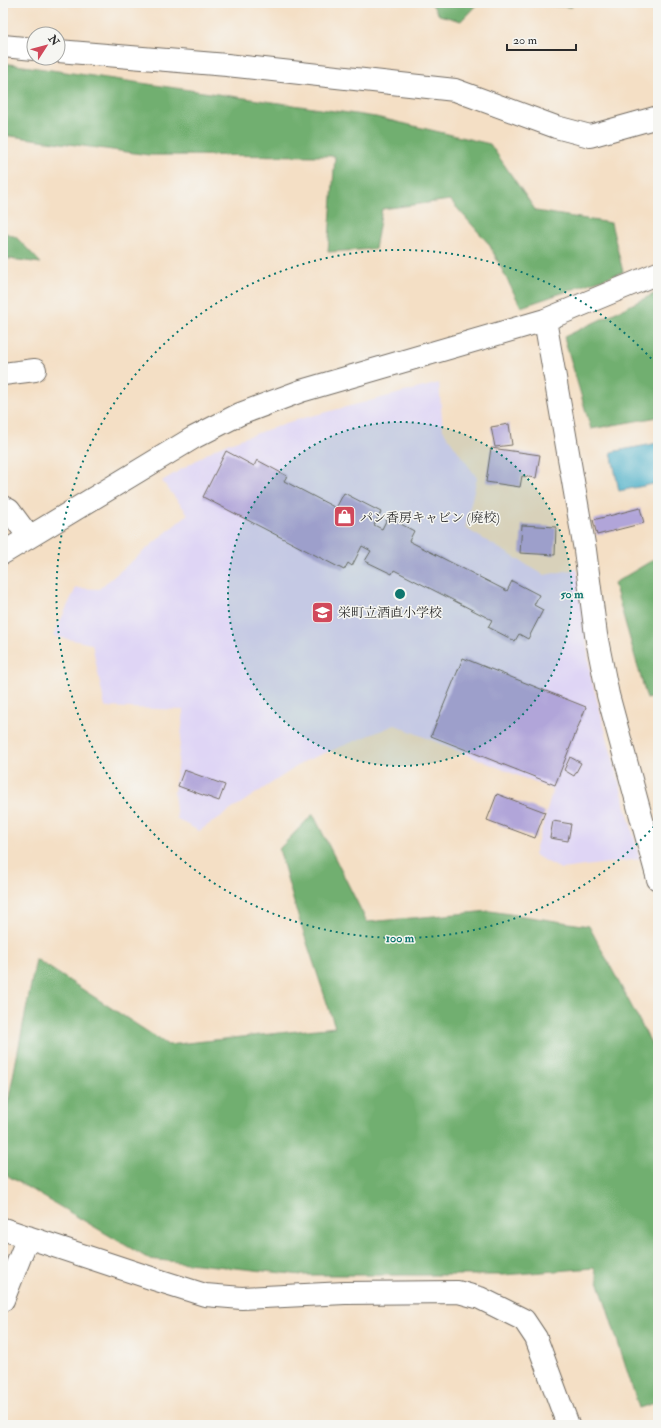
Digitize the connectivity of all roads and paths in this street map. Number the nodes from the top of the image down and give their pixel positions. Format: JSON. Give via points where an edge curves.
{"nodes":[{"id":1,"x":3,"y":46,"type":"edge"},
{"id":2,"x":26,"y":47,"type":"edge"},
{"id":3,"x":66,"y":52,"type":"edge"},
{"id":4,"x":658,"y":117,"type":"edge"},
{"id":5,"x":658,"y":273,"type":"edge"},
{"id":6,"x":545,"y":320,"type":"junction"},
{"id":7,"x":35,"y":370,"type":"dead end"},
{"id":8,"x":3,"y":374,"type":"edge"},
{"id":9,"x":3,"y":507,"type":"edge"},
{"id":10,"x":29,"y":537,"type":"junction"},
{"id":11,"x":3,"y":552,"type":"edge"},
{"id":12,"x":658,"y":879,"type":"edge"},
{"id":13,"x":3,"y":1229,"type":"edge"},
{"id":14,"x":28,"y":1237,"type":"junction"},
{"id":15,"x":3,"y":1300,"type":"edge"},
{"id":16,"x":568,"y":1425,"type":"edge"}],
"edges":[{"from":1,"to":2,"type":"street"},
{"from":3,"to":4,"type":"street","via":[[227,65],[456,90],[556,127],[590,136]]},
{"from":5,"to":6,"type":"street"},
{"from":6,"to":10,"type":"street","via":[[302,391],[240,414],[193,438]]},
{"from":6,"to":12,"type":"street","via":[[608,696]]},
{"from":7,"to":8,"type":"street"},
{"from":9,"to":10,"type":"street","via":[[9,510]]},
{"from":10,"to":11,"type":"street"},
{"from":13,"to":14,"type":"street"},
{"from":14,"to":15,"type":"street"},
{"from":14,"to":16,"type":"street","via":[[205,1295],[242,1298],[345,1293],[458,1292],[480,1298],[524,1320],[536,1338]]}]}
